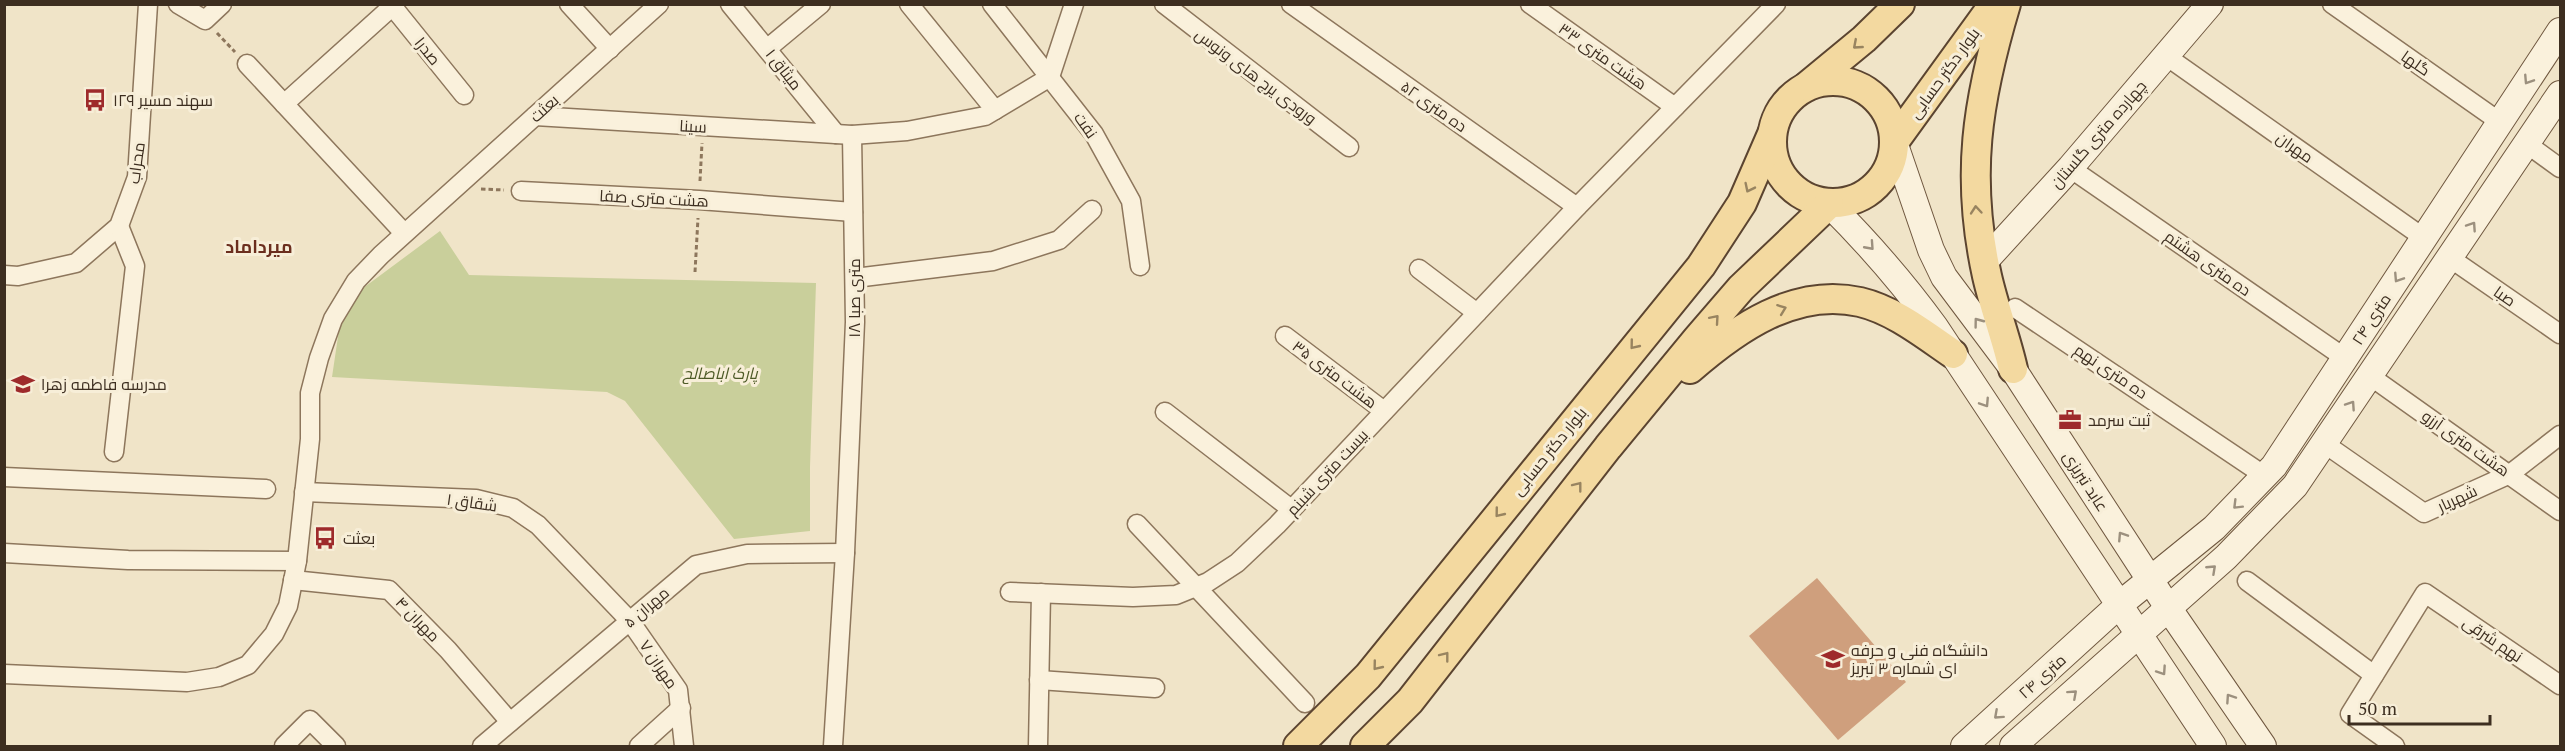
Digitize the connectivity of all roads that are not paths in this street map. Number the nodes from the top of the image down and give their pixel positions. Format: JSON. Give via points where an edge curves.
{"nodes":[{"id":1,"x":148,"y":4,"type":"edge"},
{"id":2,"x":178,"y":4,"type":"edge"},
{"id":3,"x":222,"y":4,"type":"edge"},
{"id":4,"x":569,"y":4,"type":"edge"},
{"id":5,"x":659,"y":4,"type":"edge"},
{"id":6,"x":730,"y":4,"type":"edge"},
{"id":7,"x":821,"y":4,"type":"edge"},
{"id":8,"x":909,"y":4,"type":"edge"},
{"id":9,"x":992,"y":4,"type":"edge"},
{"id":10,"x":1074,"y":4,"type":"edge"},
{"id":11,"x":1164,"y":4,"type":"edge"},
{"id":12,"x":1291,"y":4,"type":"edge"},
{"id":13,"x":1530,"y":4,"type":"edge"},
{"id":14,"x":1900,"y":4,"type":"edge"},
{"id":15,"x":1995,"y":4,"type":"edge"},
{"id":16,"x":2006,"y":4,"type":"edge"},
{"id":17,"x":2210,"y":4,"type":"edge"},
{"id":18,"x":2332,"y":4,"type":"edge"},
{"id":19,"x":394,"y":6,"type":"edge"},
{"id":20,"x":1768,"y":7,"type":"edge"},
{"id":21,"x":2560,"y":31,"type":"edge"},
{"id":22,"x":768,"y":48,"type":"junction"},
{"id":23,"x":610,"y":49,"type":"junction"},
{"id":24,"x":2166,"y":56,"type":"junction"},
{"id":25,"x":247,"y":64,"type":"road end"},
{"id":26,"x":1050,"y":77,"type":"junction"},
{"id":27,"x":1807,"y":86,"type":"junction"},
{"id":28,"x":2560,"y":94,"type":"edge"},
{"id":29,"x":464,"y":95,"type":"dead end"},
{"id":30,"x":284,"y":104,"type":"junction"},
{"id":31,"x":1675,"y":107,"type":"junction"},
{"id":32,"x":994,"y":110,"type":"junction"},
{"id":33,"x":535,"y":116,"type":"junction"},
{"id":34,"x":2500,"y":122,"type":"junction"},
{"id":35,"x":1772,"y":134,"type":"junction"},
{"id":36,"x":844,"y":135,"type":"junction"},
{"id":37,"x":1894,"y":142,"type":"junction"},
{"id":38,"x":2527,"y":144,"type":"junction"},
{"id":39,"x":1349,"y":147,"type":"dead end"},
{"id":40,"x":2070,"y":168,"type":"junction"},
{"id":41,"x":2560,"y":168,"type":"edge"},
{"id":42,"x":521,"y":191,"type":"road end"},
{"id":43,"x":1829,"y":204,"type":"junction"},
{"id":44,"x":1576,"y":207,"type":"junction"},
{"id":45,"x":1092,"y":210,"type":"dead end"},
{"id":46,"x":853,"y":212,"type":"junction"},
{"id":47,"x":119,"y":226,"type":"junction"},
{"id":48,"x":404,"y":234,"type":"junction"},
{"id":49,"x":2424,"y":238,"type":"junction"},
{"id":50,"x":2450,"y":258,"type":"junction"},
{"id":51,"x":1984,"y":262,"type":"junction"},
{"id":52,"x":1140,"y":266,"type":"dead end"},
{"id":53,"x":1419,"y":269,"type":"dead end"},
{"id":54,"x":4,"y":275,"type":"edge"},
{"id":55,"x":855,"y":278,"type":"junction"},
{"id":56,"x":2015,"y":308,"type":"dead end"},
{"id":57,"x":1477,"y":313,"type":"junction"},
{"id":58,"x":2560,"y":334,"type":"edge"},
{"id":59,"x":1285,"y":336,"type":"dead end"},
{"id":60,"x":1953,"y":354,"type":"junction"},
{"id":61,"x":2345,"y":358,"type":"junction"},
{"id":62,"x":2013,"y":369,"type":"junction"},
{"id":63,"x":2370,"y":376,"type":"junction"},
{"id":64,"x":1648,"y":401,"type":"junction"},
{"id":65,"x":1384,"y":411,"type":"junction"},
{"id":66,"x":1165,"y":412,"type":"dead end"},
{"id":67,"x":2560,"y":435,"type":"edge"},
{"id":68,"x":2290,"y":443,"type":"junction"},
{"id":69,"x":114,"y":452,"type":"dead end"},
{"id":70,"x":2319,"y":452,"type":"junction"},
{"id":71,"x":2510,"y":474,"type":"junction"},
{"id":72,"x":2265,"y":476,"type":"junction"},
{"id":73,"x":4,"y":477,"type":"edge"},
{"id":74,"x":266,"y":489,"type":"dead end"},
{"id":75,"x":304,"y":492,"type":"junction"},
{"id":76,"x":1291,"y":509,"type":"junction"},
{"id":77,"x":2560,"y":511,"type":"edge"},
{"id":78,"x":1137,"y":524,"type":"dead end"},
{"id":79,"x":845,"y":553,"type":"junction"},
{"id":80,"x":4,"y":554,"type":"edge"},
{"id":81,"x":297,"y":561,"type":"junction"},
{"id":82,"x":2150,"y":579,"type":"junction"},
{"id":83,"x":293,"y":580,"type":"junction"},
{"id":84,"x":2247,"y":580,"type":"dead end"},
{"id":85,"x":1196,"y":587,"type":"junction"},
{"id":86,"x":1010,"y":592,"type":"dead end"},
{"id":87,"x":1041,"y":593,"type":"junction"},
{"id":88,"x":2120,"y":605,"type":"junction"},
{"id":89,"x":2169,"y":609,"type":"junction"},
{"id":90,"x":630,"y":621,"type":"junction"},
{"id":91,"x":2138,"y":636,"type":"junction"},
{"id":92,"x":4,"y":674,"type":"edge"},
{"id":93,"x":2374,"y":675,"type":"junction"},
{"id":94,"x":1039,"y":680,"type":"junction"},
{"id":95,"x":2560,"y":685,"type":"edge"},
{"id":96,"x":1155,"y":688,"type":"dead end"},
{"id":97,"x":1305,"y":703,"type":"dead end"},
{"id":98,"x":681,"y":708,"type":"junction"},
{"id":99,"x":510,"y":722,"type":"junction"},
{"id":100,"x":284,"y":747,"type":"edge"},
{"id":101,"x":336,"y":747,"type":"edge"},
{"id":102,"x":482,"y":747,"type":"edge"},
{"id":103,"x":639,"y":747,"type":"edge"},
{"id":104,"x":684,"y":747,"type":"edge"},
{"id":105,"x":833,"y":747,"type":"edge"},
{"id":106,"x":1038,"y":747,"type":"edge"},
{"id":107,"x":1298,"y":747,"type":"edge"},
{"id":108,"x":1365,"y":747,"type":"edge"},
{"id":109,"x":1964,"y":747,"type":"edge"},
{"id":110,"x":2013,"y":747,"type":"edge"},
{"id":111,"x":2213,"y":747,"type":"edge"},
{"id":112,"x":2263,"y":747,"type":"edge"},
{"id":113,"x":2396,"y":747,"type":"edge"}],
"edges":[{"from":1,"to":47,"type":"street","name":"محراب","via":[[137,177]]},
{"from":2,"to":3,"type":"street","via":[[205,20]]},
{"from":4,"to":23,"type":"street"},
{"from":5,"to":23,"type":"street","name":"بعثت"},
{"from":6,"to":22,"type":"street","name":"میثاق ۱"},
{"from":7,"to":22,"type":"street"},
{"from":8,"to":32,"type":"street"},
{"from":9,"to":26,"type":"street","name":"نفت"},
{"from":10,"to":26,"type":"street"},
{"from":11,"to":39,"type":"street","name":"ورودی یرج های ونوس"},
{"from":12,"to":44,"type":"street","name":"ده متری ۵۲"},
{"from":13,"to":31,"type":"street","name":"هشت متری ۳۳"},
{"from":14,"to":27,"type":"main road","one_way":true},
{"from":15,"to":37,"type":"main road","name":"بلوار دکتر حسابی"},
{"from":51,"to":16,"type":"main road","one_way":true,"via":[[1976,212],[1975,150],[1984,84]]},
{"from":17,"to":24,"type":"street","name":"چهارده متری گلستان"},
{"from":18,"to":34,"type":"street","name":"گلها"},
{"from":19,"to":29,"type":"street","name":"صدرا"},
{"from":19,"to":30,"type":"street"},
{"from":20,"to":31,"type":"street","name":"بیست متری شبنم"},
{"from":21,"to":34,"type":"street","name":"۲۴ متری","one_way":true},
{"from":22,"to":36,"type":"street","name":"میثاق ۱"},
{"from":23,"to":33,"type":"street","name":"بعثت"},
{"from":24,"to":40,"type":"street","name":"چهارده متری گلستان"},
{"from":24,"to":49,"type":"street","name":"مهران"},
{"from":25,"to":30,"type":"street"},
{"from":26,"to":32,"type":"street"},
{"from":26,"to":52,"type":"street","name":"نفت","via":[[1094,134],[1131,201]]},
{"from":27,"to":35,"type":"main road","via":[[1790,98],[1777,115]]},
{"from":27,"to":37,"type":"main road","via":[[1827,81],[1848,83],[1867,92],[1882,105],[1891,123]]},
{"from":28,"to":38,"type":"street","name":"۲۴ متری"},
{"from":30,"to":48,"type":"street"},
{"from":31,"to":44,"type":"street","name":"بیست متری شبنم"},
{"from":32,"to":36,"type":"street","via":[[985,116],[907,131]]},
{"from":33,"to":36,"type":"street","name":"سینا"},
{"from":33,"to":48,"type":"street","name":"بعثت"},
{"from":34,"to":49,"type":"street","name":"۲۴ متری"},
{"from":35,"to":43,"type":"main road","via":[[1772,155],[1780,174],[1810,200]]},
{"from":35,"to":107,"type":"main road","name":"بلوار دکتر حسابی","one_way":true,"via":[[1742,203],[1701,266],[1368,676]]},
{"from":36,"to":46,"type":"street","name":"متری صبا ۱۸"},
{"from":37,"to":43,"type":"main road","via":[[1891,162],[1882,180],[1849,202]]},
{"from":62,"to":37,"type":"street","name":"عابد تبریزی","one_way":true,"via":[[1944,276],[1931,250]]},
{"from":38,"to":41,"type":"street"},
{"from":50,"to":38,"type":"street","name":"۲۴ متری","one_way":true},
{"from":40,"to":51,"type":"street","name":"چهارده متری گلستان"},
{"from":40,"to":61,"type":"street","name":"ده متری هشتم"},
{"from":42,"to":46,"type":"street","name":"هشت متری صفا"},
{"from":43,"to":60,"type":"street","one_way":true,"via":[[1902,281]]},
{"from":64,"to":43,"type":"main road","one_way":true,"via":[[1742,288]]},
{"from":44,"to":57,"type":"street","name":"بیست متری شبنم"},
{"from":45,"to":55,"type":"street","via":[[1059,240],[993,261]]},
{"from":46,"to":55,"type":"street","name":"متری صبا ۱۸"},
{"from":47,"to":54,"type":"street","name":"محراب","via":[[76,263],[18,276]]},
{"from":47,"to":69,"type":"street","via":[[135,267]]},
{"from":48,"to":75,"type":"street","name":"بعثت","via":[[356,281],[333,319],[310,393]]},
{"from":49,"to":61,"type":"street","name":"۲۴ متری","one_way":true},
{"from":50,"to":58,"type":"street","name":"صبا"},
{"from":50,"to":63,"type":"street","name":"۲۴ متری"},
{"from":51,"to":62,"type":"main road"},
{"from":53,"to":57,"type":"street"},
{"from":55,"to":79,"type":"street","name":"متری صبا ۱۸"},
{"from":56,"to":72,"type":"street","name":"ده متری نهم"},
{"from":57,"to":65,"type":"street","name":"بیست متری شبنم"},
{"from":59,"to":65,"type":"street","name":"هشت متری ۳۵"},
{"from":64,"to":60,"type":"main road","one_way":true,"via":[[1728,337],[1754,321],[1804,302],[1861,302],[1903,321]]},
{"from":60,"to":88,"type":"street","one_way":true},
{"from":61,"to":68,"type":"street","name":"۲۴ متری"},
{"from":82,"to":62,"type":"street","name":"عابد تبریزی","one_way":true},
{"from":70,"to":63,"type":"street","name":"۲۴ متری","one_way":true},
{"from":63,"to":71,"type":"street","name":"هشت متری آرزو"},
{"from":108,"to":64,"type":"main road","one_way":true,"via":[[1410,701]]},
{"from":65,"to":76,"type":"street","name":"بیست متری شبنم"},
{"from":66,"to":76,"type":"street"},
{"from":67,"to":71,"type":"street","name":"شهریار"},
{"from":68,"to":70,"type":"street"},
{"from":68,"to":72,"type":"street","name":"۲۴ متری"},
{"from":70,"to":71,"type":"street","name":"شهریار","via":[[2424,513]]},
{"from":89,"to":70,"type":"street","name":"۲۴ متری","one_way":true,"via":[[2263,520],[2295,486]]},
{"from":71,"to":77,"type":"street","name":"هشت متری آرزو"},
{"from":72,"to":82,"type":"street","name":"۲۴ متری","one_way":true,"via":[[2214,528]]},
{"from":73,"to":74,"type":"street"},
{"from":75,"to":81,"type":"street","name":"بعثت"},
{"from":75,"to":90,"type":"street","name":"شقاق ۱","via":[[476,499],[513,508],[538,525]]},
{"from":76,"to":85,"type":"street","name":"بیست متری شبنم","via":[[1237,563]]},
{"from":78,"to":85,"type":"street"},
{"from":79,"to":90,"type":"street","name":"مهران ۵","via":[[747,554],[696,565]]},
{"from":79,"to":105,"type":"street","name":"متری صبا ۱۸"},
{"from":80,"to":81,"type":"street","via":[[128,560]]},
{"from":81,"to":83,"type":"street","name":"بعثت"},
{"from":82,"to":88,"type":"street","name":"۲۴ متری"},
{"from":82,"to":89,"type":"street","name":"عابد تبریزی"},
{"from":83,"to":92,"type":"street","name":"بعثت","via":[[288,606],[273,634],[248,665],[219,677],[187,682]]},
{"from":83,"to":99,"type":"street","name":"مهران ۴","via":[[389,590]]},
{"from":84,"to":93,"type":"street"},
{"from":85,"to":87,"type":"street","name":"بیست متری شبنم","via":[[1176,595],[1133,597]]},
{"from":85,"to":97,"type":"street"},
{"from":86,"to":87,"type":"street","name":"بیست متری شبنم"},
{"from":87,"to":94,"type":"street"},
{"from":88,"to":91,"type":"street"},
{"from":88,"to":109,"type":"street","name":"۲۴ متری","one_way":true},
{"from":89,"to":91,"type":"street","name":"۲۴ متری"},
{"from":112,"to":89,"type":"street","name":"عابد تبریزی","one_way":true},
{"from":90,"to":98,"type":"street","name":"مهران ۷","via":[[678,690]]},
{"from":90,"to":99,"type":"street","name":"مهران ۵"},
{"from":110,"to":91,"type":"street","name":"۲۴ متری","one_way":true},
{"from":91,"to":111,"type":"street","one_way":true},
{"from":93,"to":95,"type":"street","name":"نهم شرقی","via":[[2425,593]]},
{"from":93,"to":113,"type":"street","via":[[2350,714]]},
{"from":94,"to":96,"type":"street"},
{"from":94,"to":106,"type":"street"},
{"from":98,"to":103,"type":"street"},
{"from":98,"to":104,"type":"street","name":"مهران ۷"},
{"from":99,"to":102,"type":"street","name":"مهران ۵"},
{"from":100,"to":101,"type":"street","via":[[310,720]]}]}
